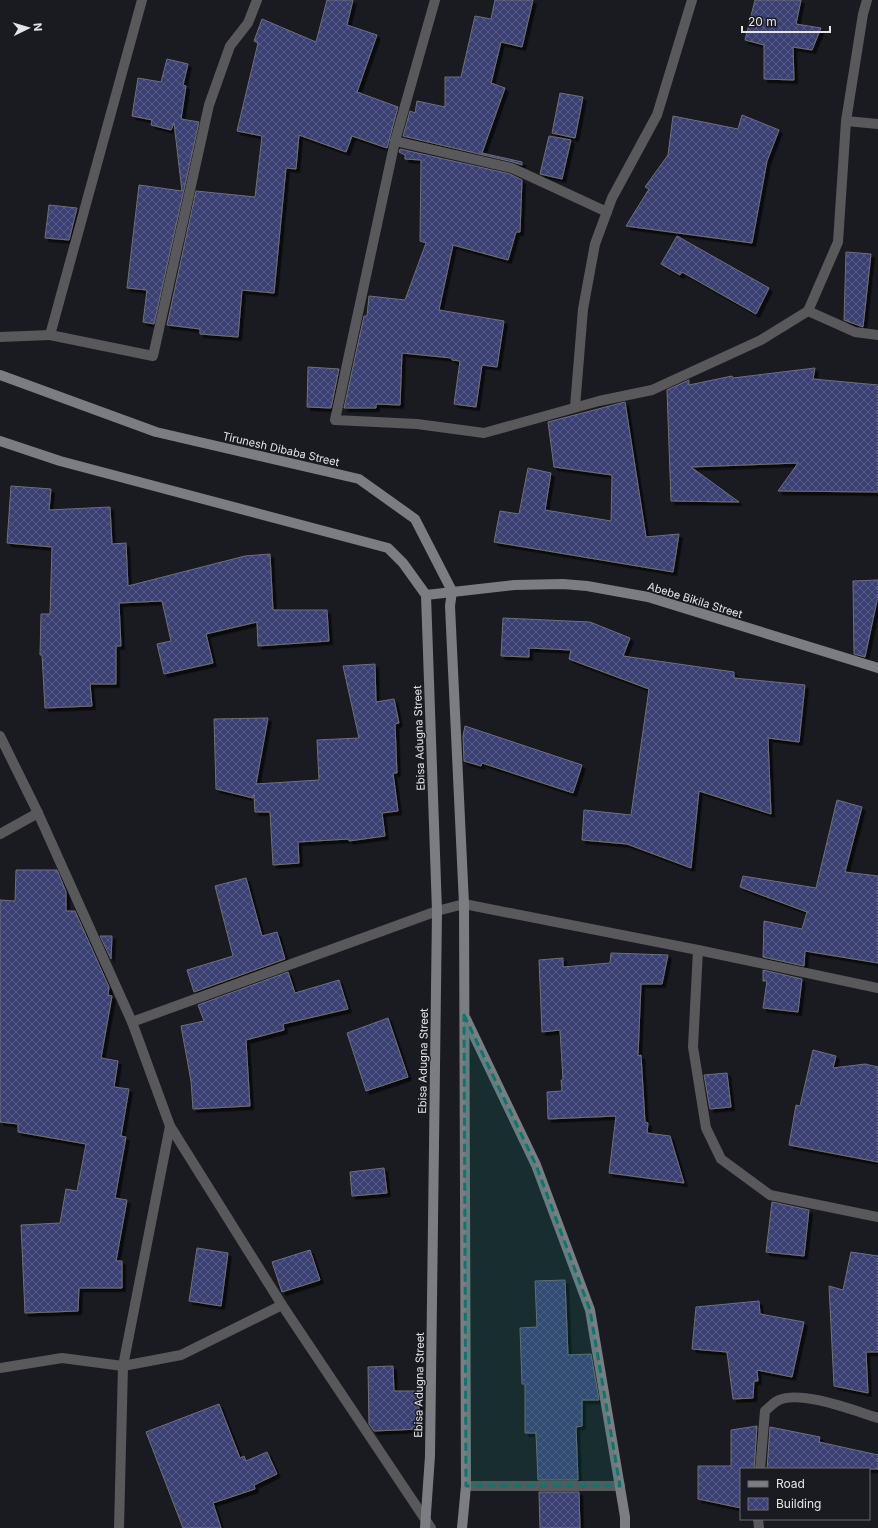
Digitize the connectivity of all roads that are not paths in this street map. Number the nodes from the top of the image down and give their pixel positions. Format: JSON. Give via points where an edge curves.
{"nodes":[{"id":1,"x":142,"y":0,"type":"edge"},
{"id":2,"x":257,"y":0,"type":"edge"},
{"id":3,"x":435,"y":0,"type":"edge"},
{"id":4,"x":692,"y":0,"type":"edge"},
{"id":5,"x":867,"y":0,"type":"edge"},
{"id":6,"x":846,"y":121,"type":"junction"},
{"id":7,"x":878,"y":124,"type":"edge"},
{"id":8,"x":395,"y":141,"type":"junction"},
{"id":9,"x":607,"y":212,"type":"junction"},
{"id":10,"x":808,"y":311,"type":"junction"},
{"id":11,"x":50,"y":335,"type":"junction"},
{"id":12,"x":878,"y":335,"type":"edge"},
{"id":13,"x":0,"y":337,"type":"edge"},
{"id":14,"x":0,"y":375,"type":"edge"},
{"id":15,"x":574,"y":407,"type":"junction"},
{"id":16,"x":0,"y":441,"type":"edge"},
{"id":17,"x":452,"y":591,"type":"junction"},
{"id":18,"x":426,"y":595,"type":"junction"},
{"id":19,"x":878,"y":668,"type":"edge"},
{"id":20,"x":0,"y":736,"type":"edge"},
{"id":21,"x":38,"y":814,"type":"junction"},
{"id":22,"x":0,"y":834,"type":"edge"},
{"id":23,"x":464,"y":904,"type":"junction"},
{"id":24,"x":437,"y":912,"type":"junction"},
{"id":25,"x":698,"y":950,"type":"junction"},
{"id":26,"x":878,"y":988,"type":"edge"},
{"id":27,"x":464,"y":1015,"type":"junction"},
{"id":28,"x":132,"y":1022,"type":"junction"},
{"id":29,"x":170,"y":1126,"type":"junction"},
{"id":30,"x":878,"y":1217,"type":"edge"},
{"id":31,"x":282,"y":1305,"type":"junction"},
{"id":32,"x":123,"y":1366,"type":"junction"},
{"id":33,"x":0,"y":1368,"type":"edge"},
{"id":34,"x":878,"y":1418,"type":"edge"},
{"id":35,"x":760,"y":1468,"type":"edge"},
{"id":36,"x":466,"y":1486,"type":"junction"},
{"id":37,"x":620,"y":1486,"type":"junction"},
{"id":38,"x":427,"y":1526,"type":"edge"},
{"id":39,"x":119,"y":1528,"type":"edge"},
{"id":40,"x":462,"y":1528,"type":"edge"},
{"id":41,"x":625,"y":1528,"type":"edge"}],
"edges":[{"from":1,"to":11,"type":"street"},
{"from":2,"to":11,"type":"street","via":[[248,23],[230,46],[209,105],[153,356]]},
{"from":3,"to":8,"type":"street"},
{"from":4,"to":9,"type":"street","via":[[656,115]]},
{"from":5,"to":6,"type":"street"},
{"from":6,"to":7,"type":"street"},
{"from":6,"to":10,"type":"street","via":[[838,242]]},
{"from":8,"to":9,"type":"street","via":[[512,168]]},
{"from":8,"to":15,"type":"street","via":[[335,420],[417,424],[484,433]]},
{"from":9,"to":15,"type":"street","via":[[595,244],[583,309]]},
{"from":10,"to":12,"type":"street","via":[[855,332]]},
{"from":10,"to":15,"type":"street","via":[[761,340],[652,390]]},
{"from":11,"to":13,"type":"street"},
{"from":14,"to":17,"type":"main road","name":"Tirunesh Dibaba Street","via":[[156,432],[359,479],[415,519]]},
{"from":16,"to":18,"type":"main road","via":[[60,461],[388,548],[403,563]]},
{"from":17,"to":18,"type":"main road","name":"Abebe Bikila Street"},
{"from":17,"to":19,"type":"main road","name":"Abebe Bikila Street","via":[[514,585],[563,584],[648,596]]},
{"from":17,"to":23,"type":"main road","via":[[450,606]]},
{"from":18,"to":24,"type":"main road","name":"Ebisa Adugna Street"},
{"from":20,"to":21,"type":"street"},
{"from":21,"to":22,"type":"street"},
{"from":21,"to":28,"type":"street"},
{"from":23,"to":24,"type":"street"},
{"from":23,"to":25,"type":"street"},
{"from":23,"to":27,"type":"main road"},
{"from":24,"to":28,"type":"street"},
{"from":24,"to":38,"type":"main road","name":"Ebisa Adugna Street"},
{"from":25,"to":26,"type":"street"},
{"from":25,"to":30,"type":"street","via":[[693,1047],[706,1128],[721,1159],[770,1195]]},
{"from":27,"to":36,"type":"main road"},
{"from":27,"to":37,"type":"main road","via":[[536,1165],[590,1310]]},
{"from":28,"to":29,"type":"street"},
{"from":29,"to":31,"type":"street"},
{"from":29,"to":32,"type":"street"},
{"from":31,"to":32,"type":"street","via":[[181,1355]]},
{"from":31,"to":38,"type":"street"},
{"from":32,"to":33,"type":"street","via":[[62,1358]]},
{"from":32,"to":39,"type":"street"},
{"from":34,"to":35,"type":"street","via":[[828,1402],[794,1397],[779,1400],[765,1411]]},
{"from":36,"to":37,"type":"street"},
{"from":36,"to":40,"type":"main road"},
{"from":37,"to":41,"type":"main road"}]}
